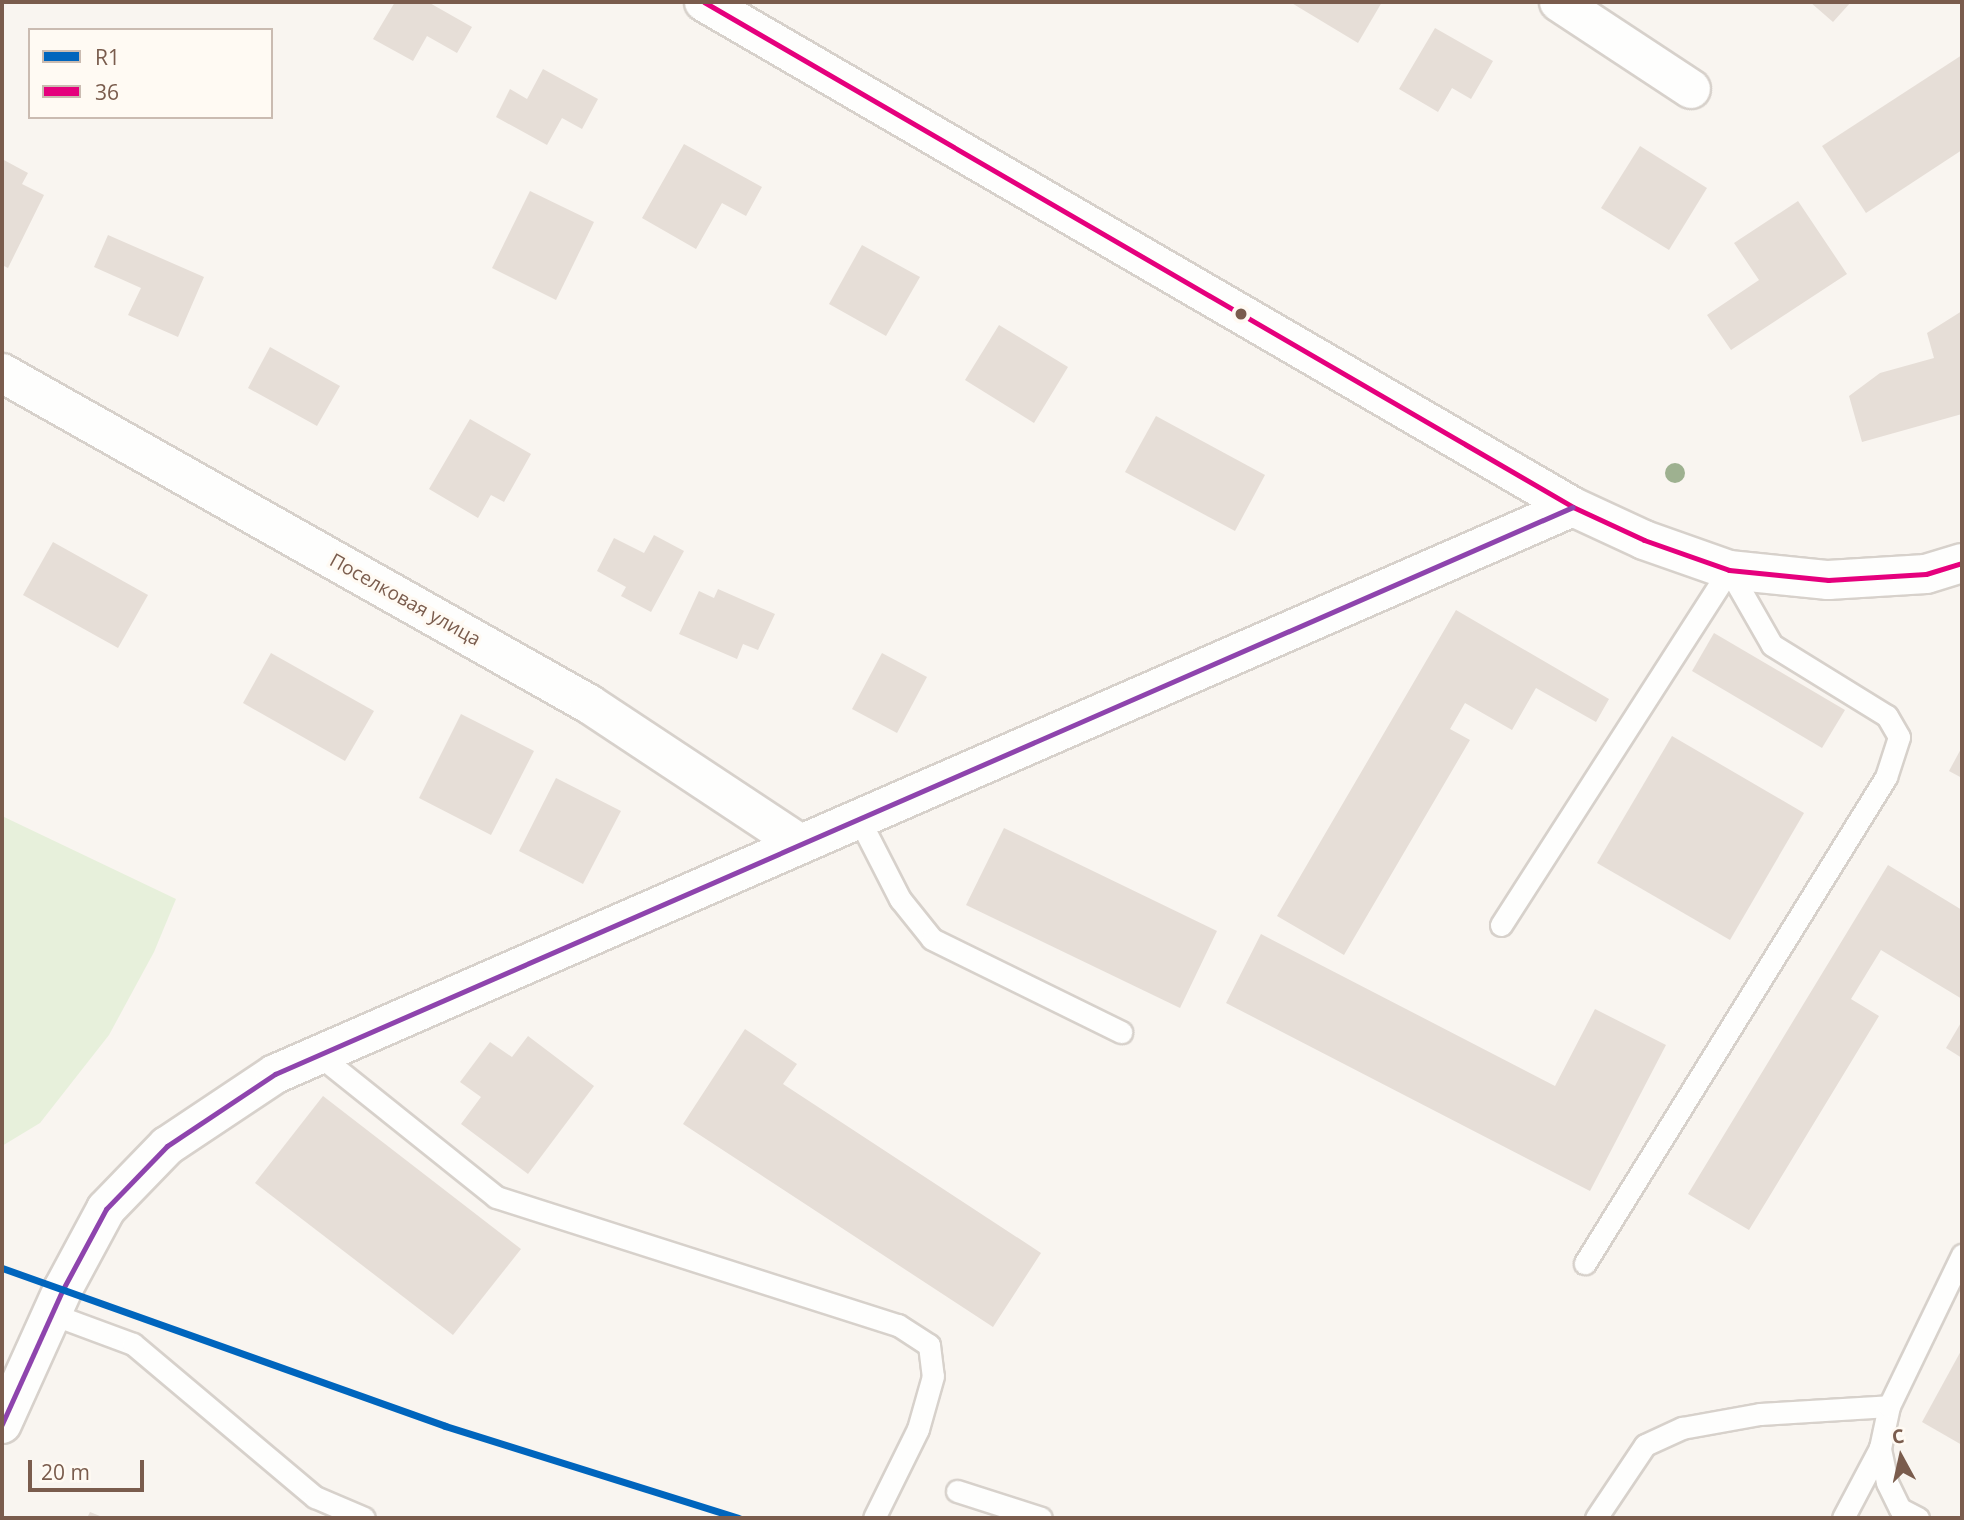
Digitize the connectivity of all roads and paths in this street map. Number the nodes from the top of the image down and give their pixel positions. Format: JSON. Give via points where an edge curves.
{"nodes":[{"id":1,"x":704,"y":2,"type":"edge"},
{"id":2,"x":1559,"y":2,"type":"edge"},
{"id":3,"x":1691,"y":89,"type":"dead end"},
{"id":4,"x":2,"y":373,"type":"edge"},
{"id":5,"x":1573,"y":507,"type":"junction"},
{"id":6,"x":1962,"y":563,"type":"edge"},
{"id":7,"x":1729,"y":570,"type":"junction"},
{"id":8,"x":860,"y":821,"type":"junction"},
{"id":9,"x":799,"y":843,"type":"junction"},
{"id":10,"x":1501,"y":925,"type":"dead end"},
{"id":11,"x":1121,"y":1032,"type":"dead end"},
{"id":12,"x":319,"y":1055,"type":"junction"},
{"id":13,"x":1962,"y":1255,"type":"edge"},
{"id":14,"x":1585,"y":1263,"type":"dead end"},
{"id":15,"x":52,"y":1314,"type":"junction"},
{"id":16,"x":1889,"y":1406,"type":"junction"},
{"id":17,"x":2,"y":1424,"type":"edge"},
{"id":18,"x":1880,"y":1448,"type":"junction"},
{"id":19,"x":957,"y":1491,"type":"dead end"},
{"id":20,"x":364,"y":1518,"type":"edge"},
{"id":21,"x":874,"y":1518,"type":"edge"},
{"id":22,"x":1041,"y":1518,"type":"edge"},
{"id":23,"x":1595,"y":1518,"type":"edge"},
{"id":24,"x":1843,"y":1518,"type":"edge"},
{"id":25,"x":1918,"y":1518,"type":"edge"}],
"edges":[{"from":1,"to":5,"type":"street"},
{"from":2,"to":3,"type":"street"},
{"from":4,"to":9,"type":"street","name":"Поселковая улица","via":[[589,704]]},
{"from":5,"to":7,"type":"street","via":[[1644,540]]},
{"from":5,"to":8,"type":"street"},
{"from":6,"to":7,"type":"street","via":[[1926,573],[1828,580]]},
{"from":7,"to":10,"type":"lane"},
{"from":7,"to":14,"type":"lane","via":[[1772,645],[1886,716],[1899,737],[1886,777]]},
{"from":8,"to":9,"type":"street"},
{"from":8,"to":11,"type":"lane","via":[[901,899],[932,939]]},
{"from":9,"to":12,"type":"street"},
{"from":12,"to":15,"type":"street","via":[[275,1074],[167,1146],[106,1209]]},
{"from":12,"to":21,"type":"lane","via":[[496,1198],[898,1325],[929,1345],[933,1376],[918,1429]]},
{"from":13,"to":16,"type":"lane"},
{"from":15,"to":17,"type":"street"},
{"from":15,"to":20,"type":"lane","via":[[133,1344],[314,1497]]},
{"from":16,"to":18,"type":"lane"},
{"from":16,"to":23,"type":"lane","via":[[1760,1414],[1682,1428],[1645,1445]]},
{"from":18,"to":24,"type":"lane"},
{"from":18,"to":25,"type":"lane","via":[[1887,1482],[1900,1509]]},
{"from":19,"to":22,"type":"lane"}]}
